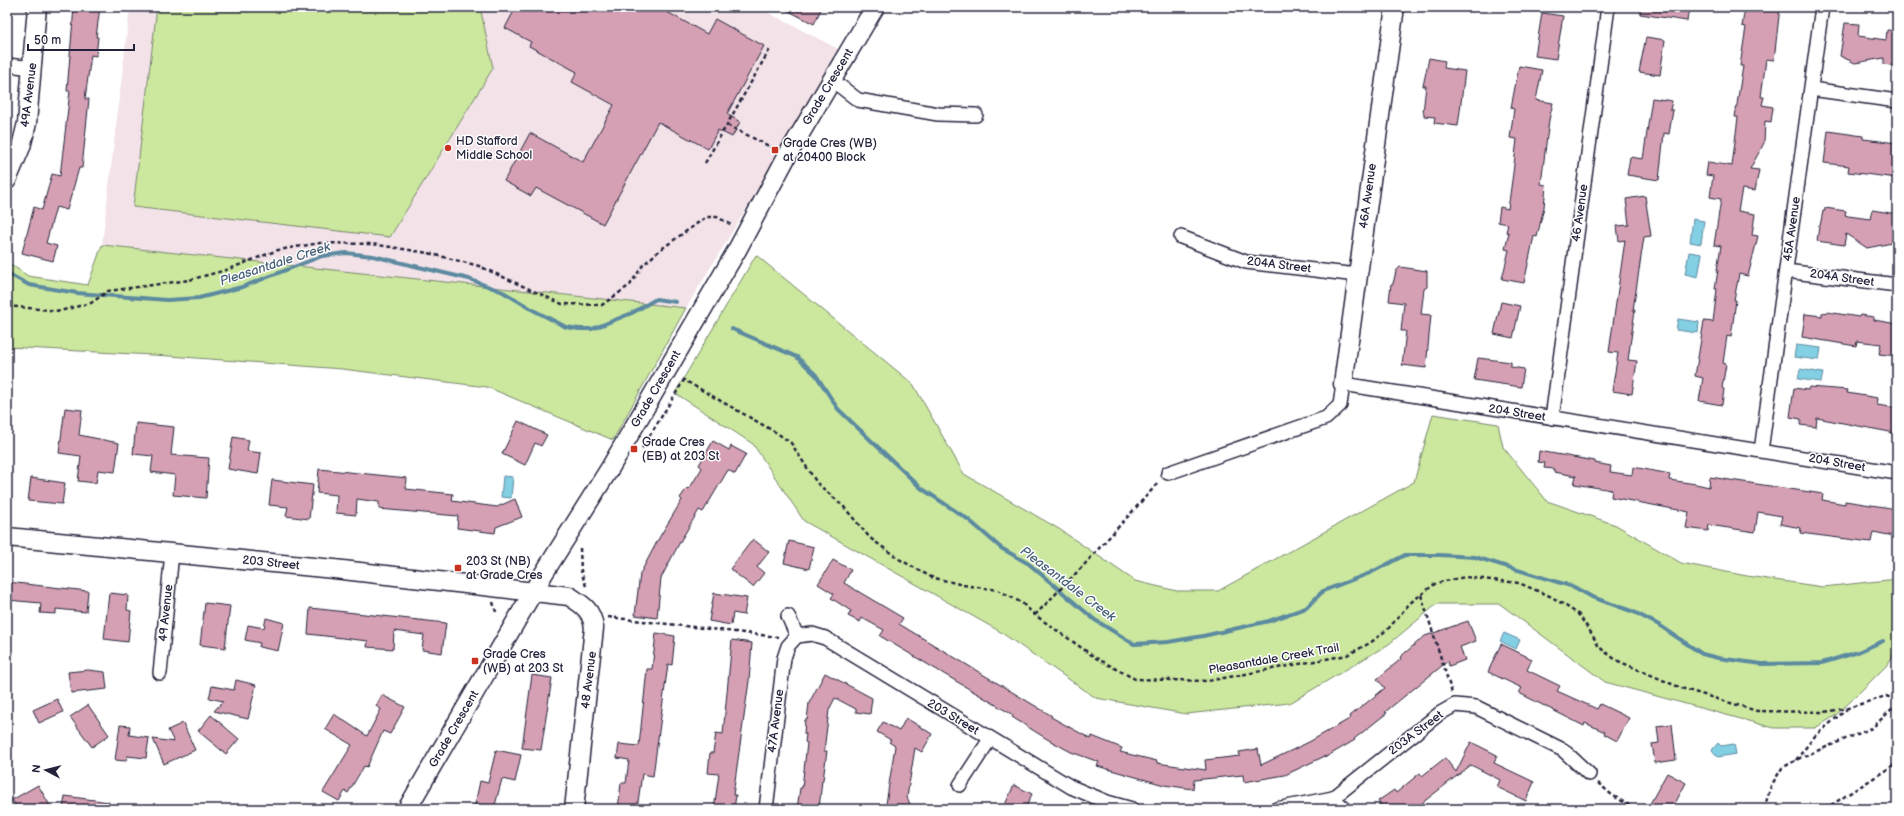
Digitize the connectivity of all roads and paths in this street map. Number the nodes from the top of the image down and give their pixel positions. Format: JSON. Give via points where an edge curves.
{"nodes":[{"id":1,"x":37,"y":7,"type":"edge"},
{"id":2,"x":875,"y":7,"type":"edge"},
{"id":3,"x":1395,"y":7,"type":"edge"},
{"id":4,"x":1608,"y":7,"type":"edge"},
{"id":5,"x":1822,"y":7,"type":"edge"},
{"id":6,"x":770,"y":49,"type":"dead end"},
{"id":7,"x":7,"y":65,"type":"edge"},
{"id":8,"x":33,"y":68,"type":"junction"},
{"id":9,"x":832,"y":80,"type":"junction"},
{"id":10,"x":1811,"y":89,"type":"junction"},
{"id":11,"x":1897,"y":101,"type":"edge"},
{"id":12,"x":976,"y":115,"type":"dead end"},
{"id":13,"x":727,"y":125,"type":"junction"},
{"id":14,"x":775,"y":149,"type":"dead end"},
{"id":15,"x":705,"y":163,"type":"dead end"},
{"id":16,"x":7,"y":180,"type":"edge"},
{"id":17,"x":733,"y":225,"type":"dead end"},
{"id":18,"x":1182,"y":237,"type":"dead end"},
{"id":19,"x":1786,"y":271,"type":"junction"},
{"id":20,"x":1357,"y":275,"type":"junction"},
{"id":21,"x":1897,"y":285,"type":"edge"},
{"id":22,"x":7,"y":306,"type":"edge"},
{"id":23,"x":1343,"y":384,"type":"junction"},
{"id":24,"x":1552,"y":418,"type":"junction"},
{"id":25,"x":642,"y":448,"type":"dead end"},
{"id":26,"x":1761,"y":451,"type":"junction"},
{"id":27,"x":1168,"y":473,"type":"joint"},
{"id":28,"x":1897,"y":473,"type":"edge"},
{"id":29,"x":7,"y":536,"type":"edge"},
{"id":30,"x":580,"y":546,"type":"dead end"},
{"id":31,"x":172,"y":553,"type":"junction"},
{"id":32,"x":586,"y":586,"type":"dead end"},
{"id":33,"x":534,"y":591,"type":"junction"},
{"id":34,"x":1421,"y":595,"type":"junction"},
{"id":35,"x":494,"y":603,"type":"dead end"},
{"id":36,"x":496,"y":612,"type":"dead end"},
{"id":37,"x":1035,"y":615,"type":"junction"},
{"id":38,"x":788,"y":616,"type":"dead end"},
{"id":39,"x":608,"y":617,"type":"dead end"},
{"id":40,"x":797,"y":636,"type":"junction"},
{"id":41,"x":160,"y":673,"type":"dead end"},
{"id":42,"x":1897,"y":700,"type":"edge"},
{"id":43,"x":1897,"y":704,"type":"edge"},
{"id":44,"x":1455,"y":705,"type":"junction"},
{"id":45,"x":1848,"y":708,"type":"junction"},
{"id":46,"x":990,"y":739,"type":"junction"},
{"id":47,"x":1796,"y":760,"type":"junction"},
{"id":48,"x":1897,"y":763,"type":"edge"},
{"id":49,"x":1589,"y":774,"type":"joint"},
{"id":50,"x":960,"y":785,"type":"dead end"},
{"id":51,"x":1333,"y":798,"type":"junction"},
{"id":52,"x":407,"y":809,"type":"edge"},
{"id":53,"x":574,"y":809,"type":"edge"},
{"id":54,"x":766,"y":809,"type":"edge"},
{"id":55,"x":1132,"y":809,"type":"edge"},
{"id":56,"x":1276,"y":809,"type":"edge"},
{"id":57,"x":1345,"y":809,"type":"edge"},
{"id":58,"x":1635,"y":809,"type":"edge"},
{"id":59,"x":1764,"y":809,"type":"edge"},
{"id":60,"x":1825,"y":809,"type":"edge"}],
"edges":[{"from":1,"to":8,"type":"street","name":"49A Avenue"},
{"from":2,"to":9,"type":"street","name":"Grade Crescent"},
{"from":3,"to":20,"type":"street","name":"46A Avenue"},
{"from":4,"to":24,"type":"street","name":"46 Avenue"},
{"from":5,"to":10,"type":"street","name":"45A Avenue"},
{"from":6,"to":13,"type":"path"},
{"from":7,"to":8,"type":"street"},
{"from":8,"to":16,"type":"street","name":"49A Avenue","via":[[25,135]]},
{"from":9,"to":12,"type":"street","via":[[858,100],[938,114]]},
{"from":9,"to":33,"type":"street","name":"Grade Crescent","via":[[667,371]]},
{"from":10,"to":11,"type":"street"},
{"from":10,"to":19,"type":"street","name":"45A Avenue"},
{"from":13,"to":14,"type":"path"},
{"from":13,"to":15,"type":"path"},
{"from":17,"to":22,"type":"path","via":[[717,217],[706,217],[660,250],[643,265],[630,285],[602,305],[562,304],[479,266],[428,253],[372,244],[320,244],[278,250],[226,270],[188,280],[108,290],[91,303],[60,311]]},
{"from":18,"to":20,"type":"street","name":"204A Street","via":[[1246,262]]},
{"from":19,"to":21,"type":"street","name":"204A Street"},
{"from":19,"to":26,"type":"street","name":"45A Avenue"},
{"from":20,"to":23,"type":"street","name":"46A Avenue"},
{"from":23,"to":24,"type":"street","name":"204 Street"},
{"from":23,"to":27,"type":"street","via":[[1340,405],[1326,418]]},
{"from":24,"to":26,"type":"street","name":"204 Street"},
{"from":25,"to":37,"type":"path","name":"Pleasantdale Creek Trail","via":[[684,380],[791,443],[817,483],[844,507],[870,538],[899,559],[931,577],[998,590],[1022,602]]},
{"from":26,"to":28,"type":"street","name":"204 Street"},
{"from":27,"to":37,"type":"path"},
{"from":29,"to":31,"type":"street","name":"203 Street"},
{"from":30,"to":32,"type":"path","via":[[581,571]]},
{"from":31,"to":33,"type":"street","name":"203 Street"},
{"from":31,"to":41,"type":"street","name":"49 Avenue"},
{"from":33,"to":52,"type":"street","name":"Grade Crescent"},
{"from":33,"to":53,"type":"street","name":"48 Avenue","via":[[569,596],[583,604],[593,617],[594,639]]},
{"from":34,"to":37,"type":"path","name":"Pleasantdale Creek Trail","via":[[1388,629],[1370,643],[1347,655],[1208,680],[1135,679],[1096,658]]},
{"from":34,"to":44,"type":"path"},
{"from":34,"to":45,"type":"path","name":"Pleasantdale Creek Trail","via":[[1436,583],[1465,577],[1519,583],[1552,597],[1578,614],[1599,648],[1616,660],[1681,688],[1756,711],[1824,712]]},
{"from":35,"to":36,"type":"path"},
{"from":38,"to":40,"type":"street"},
{"from":39,"to":40,"type":"path","via":[[770,637]]},
{"from":40,"to":46,"type":"street","name":"203 Street","via":[[812,634],[825,638]]},
{"from":40,"to":54,"type":"street","name":"47A Avenue","via":[[788,646],[784,658]]},
{"from":42,"to":45,"type":"path","name":"Pleasantdale Creek Trail","via":[[1886,696]]},
{"from":43,"to":47,"type":"path","via":[[1872,728]]},
{"from":44,"to":49,"type":"street","name":"203A Street","via":[[1476,707],[1563,750]]},
{"from":44,"to":51,"type":"street","name":"203A Street","via":[[1439,714]]},
{"from":45,"to":47,"type":"path","via":[[1815,736]]},
{"from":46,"to":50,"type":"street"},
{"from":46,"to":55,"type":"street","name":"203 Street","via":[[1071,787]]},
{"from":47,"to":59,"type":"path","via":[[1782,768],[1771,786]]},
{"from":48,"to":60,"type":"path"},
{"from":49,"to":58,"type":"path","via":[[1612,795]]},
{"from":51,"to":56,"type":"street"},
{"from":51,"to":57,"type":"street"}]}
